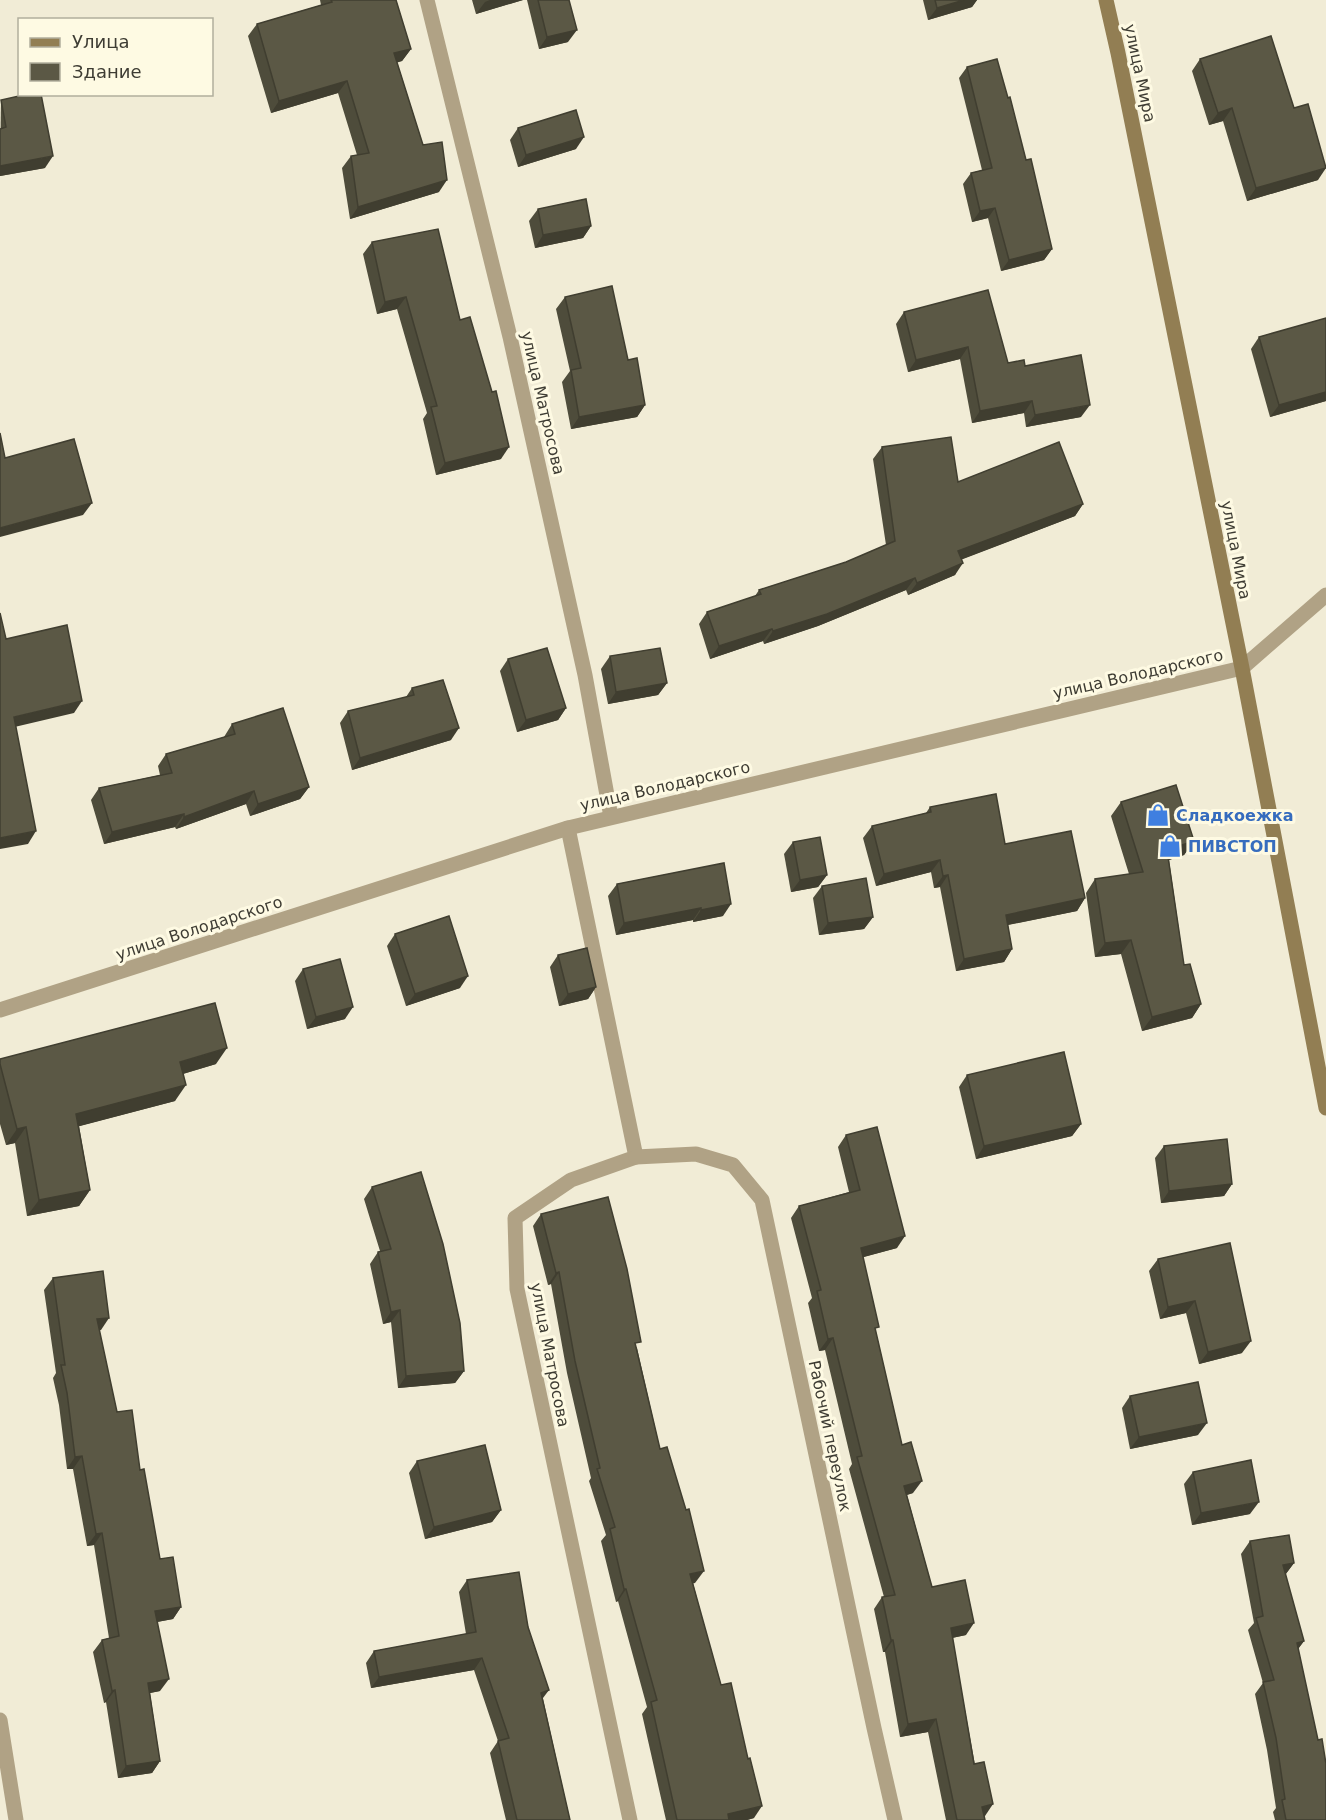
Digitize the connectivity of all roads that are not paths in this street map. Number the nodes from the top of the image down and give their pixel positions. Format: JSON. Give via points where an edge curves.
{"nodes":[{"id":1,"x":427,"y":0,"type":"edge"},
{"id":2,"x":1106,"y":0,"type":"edge"},
{"id":3,"x":1326,"y":595,"type":"edge"},
{"id":4,"x":1242,"y":668,"type":"junction"},
{"id":5,"x":611,"y":817,"type":"junction"},
{"id":6,"x":568,"y":828,"type":"junction"},
{"id":7,"x":0,"y":1010,"type":"edge"},
{"id":8,"x":1326,"y":1108,"type":"edge"},
{"id":9,"x":636,"y":1157,"type":"junction"},
{"id":10,"x":0,"y":1720,"type":"edge"},
{"id":11,"x":16,"y":1820,"type":"edge"},
{"id":12,"x":630,"y":1820,"type":"edge"},
{"id":13,"x":895,"y":1820,"type":"edge"}],
"edges":[{"from":1,"to":5,"type":"street","name":"улица Матросова","via":[[513,348],[585,675]]},
{"from":2,"to":4,"type":"main road","name":"улица Мира"},
{"from":3,"to":4,"type":"street","name":"улица Володарского"},
{"from":4,"to":5,"type":"street","name":"улица Володарского"},
{"from":4,"to":8,"type":"main road","name":"улица Мира"},
{"from":5,"to":6,"type":"street","name":"улица Володарского"},
{"from":6,"to":7,"type":"street","name":"улица Володарского"},
{"from":6,"to":9,"type":"street"},
{"from":9,"to":12,"type":"street","name":"улица Матросова","via":[[571,1180],[515,1218],[517,1289]]},
{"from":9,"to":13,"type":"street","name":"Рабочий переулок","via":[[696,1154],[733,1165],[762,1200]]},
{"from":10,"to":11,"type":"street"}]}
